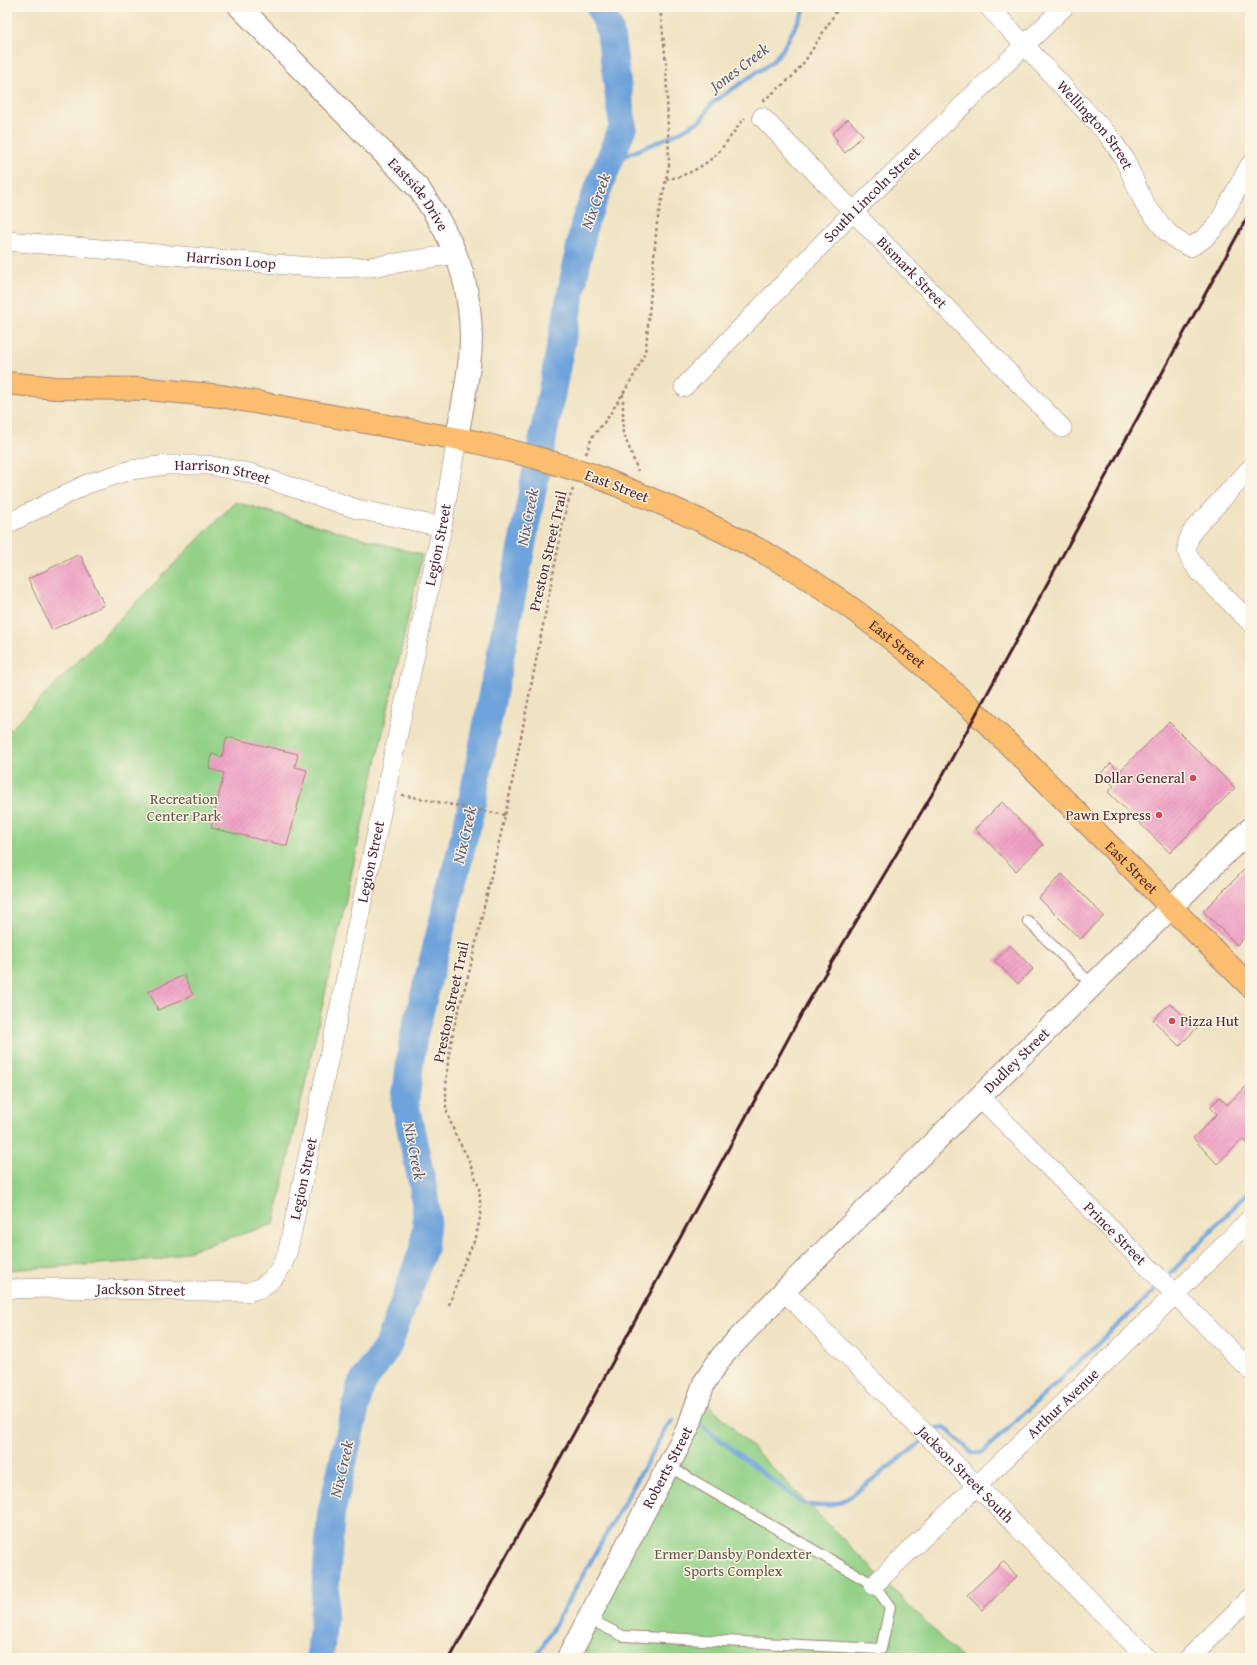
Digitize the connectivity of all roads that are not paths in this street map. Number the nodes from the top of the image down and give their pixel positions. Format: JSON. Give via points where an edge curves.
{"nodes":[{"id":1,"x":240,"y":7,"type":"edge"},
{"id":2,"x":989,"y":7,"type":"edge"},
{"id":3,"x":1064,"y":7,"type":"edge"},
{"id":4,"x":1024,"y":46,"type":"junction"},
{"id":5,"x":762,"y":117,"type":"dead end"},
{"id":6,"x":1250,"y":165,"type":"edge"},
{"id":7,"x":853,"y":212,"type":"junction"},
{"id":8,"x":7,"y":241,"type":"edge"},
{"id":9,"x":456,"y":254,"type":"junction"},
{"id":10,"x":7,"y":383,"type":"edge"},
{"id":11,"x":684,"y":387,"type":"dead end"},
{"id":12,"x":1062,"y":428,"type":"dead end"},
{"id":13,"x":466,"y":440,"type":"junction"},
{"id":14,"x":1250,"y":469,"type":"edge"},
{"id":15,"x":7,"y":524,"type":"edge"},
{"id":16,"x":442,"y":527,"type":"junction"},
{"id":17,"x":1250,"y":622,"type":"edge"},
{"id":18,"x":1250,"y":829,"type":"edge"},
{"id":19,"x":1171,"y":908,"type":"junction"},
{"id":20,"x":1028,"y":921,"type":"dead end"},
{"id":21,"x":1092,"y":986,"type":"junction"},
{"id":22,"x":1250,"y":986,"type":"edge"},
{"id":23,"x":980,"y":1097,"type":"junction"},
{"id":24,"x":1250,"y":1219,"type":"edge"},
{"id":25,"x":271,"y":1280,"type":"joint"},
{"id":26,"x":7,"y":1289,"type":"edge"},
{"id":27,"x":784,"y":1291,"type":"junction"},
{"id":28,"x":1175,"y":1296,"type":"junction"},
{"id":29,"x":1250,"y":1370,"type":"edge"},
{"id":30,"x":668,"y":1466,"type":"junction"},
{"id":31,"x":975,"y":1486,"type":"junction"},
{"id":32,"x":874,"y":1585,"type":"junction"},
{"id":33,"x":1250,"y":1598,"type":"edge"},
{"id":34,"x":589,"y":1619,"type":"junction"},
{"id":35,"x":568,"y":1658,"type":"edge"},
{"id":36,"x":1147,"y":1658,"type":"edge"},
{"id":37,"x":1189,"y":1658,"type":"edge"}],
"edges":[{"from":1,"to":9,"type":"street","name":"Eastside Drive","via":[[419,189],[438,218]]},
{"from":2,"to":4,"type":"street","name":"Wellington Street"},
{"from":3,"to":4,"type":"street","name":"South Lincoln Street"},
{"from":4,"to":6,"type":"street","name":"Wellington Street","via":[[1109,136],[1124,158],[1145,205],[1167,232],[1190,248],[1202,241],[1219,222]]},
{"from":4,"to":7,"type":"street","name":"South Lincoln Street"},
{"from":5,"to":7,"type":"street","name":"Bismark Street"},
{"from":7,"to":11,"type":"street","name":"South Lincoln Street"},
{"from":7,"to":12,"type":"street","name":"Bismark Street"},
{"from":8,"to":9,"type":"street","name":"Harrison Loop","via":[[323,268],[370,267]]},
{"from":9,"to":13,"type":"street","name":"Eastside Drive","via":[[471,319]]},
{"from":10,"to":13,"type":"main road","name":"East Street","via":[[55,388],[148,389],[221,396]]},
{"from":13,"to":16,"type":"street","name":"Legion Street"},
{"from":13,"to":19,"type":"main road","name":"East Street","bridge":true,"via":[[534,457],[583,473],[702,521],[814,582],[870,622],[954,691],[1031,765]]},
{"from":14,"to":17,"type":"street","via":[[1194,529],[1186,548],[1193,564]]},
{"from":15,"to":16,"type":"street","name":"Harrison Street","via":[[88,484],[131,470],[166,465],[207,465],[250,474],[357,509]]},
{"from":16,"to":25,"type":"street","name":"Legion Street","via":[[288,1250],[282,1267]]},
{"from":18,"to":19,"type":"street","name":"Dudley Street"},
{"from":19,"to":21,"type":"street","name":"Dudley Street"},
{"from":19,"to":22,"type":"main road","name":"East Street"},
{"from":20,"to":21,"type":"lane"},
{"from":21,"to":23,"type":"street","name":"Dudley Street"},
{"from":23,"to":27,"type":"street","name":"Dudley Street"},
{"from":23,"to":28,"type":"street","name":"Prince Street"},
{"from":24,"to":28,"type":"street","name":"Arthur Avenue"},
{"from":25,"to":26,"type":"street","name":"Jackson Street","via":[[248,1292]]},
{"from":27,"to":30,"type":"street","name":"Roberts Street","via":[[722,1356],[704,1383],[689,1426]]},
{"from":27,"to":31,"type":"street","name":"Jackson Street South"},
{"from":28,"to":29,"type":"street","name":"Prince Street"},
{"from":28,"to":31,"type":"street","name":"Arthur Avenue"},
{"from":30,"to":32,"type":"lane"},
{"from":30,"to":34,"type":"street","name":"Roberts Street"},
{"from":31,"to":32,"type":"street","name":"Arthur Avenue"},
{"from":31,"to":36,"type":"street","name":"Jackson Street South"},
{"from":32,"to":34,"type":"lane","via":[[890,1607],[881,1649],[623,1636]]},
{"from":33,"to":37,"type":"street"},
{"from":34,"to":35,"type":"street","name":"Roberts Street"}]}
